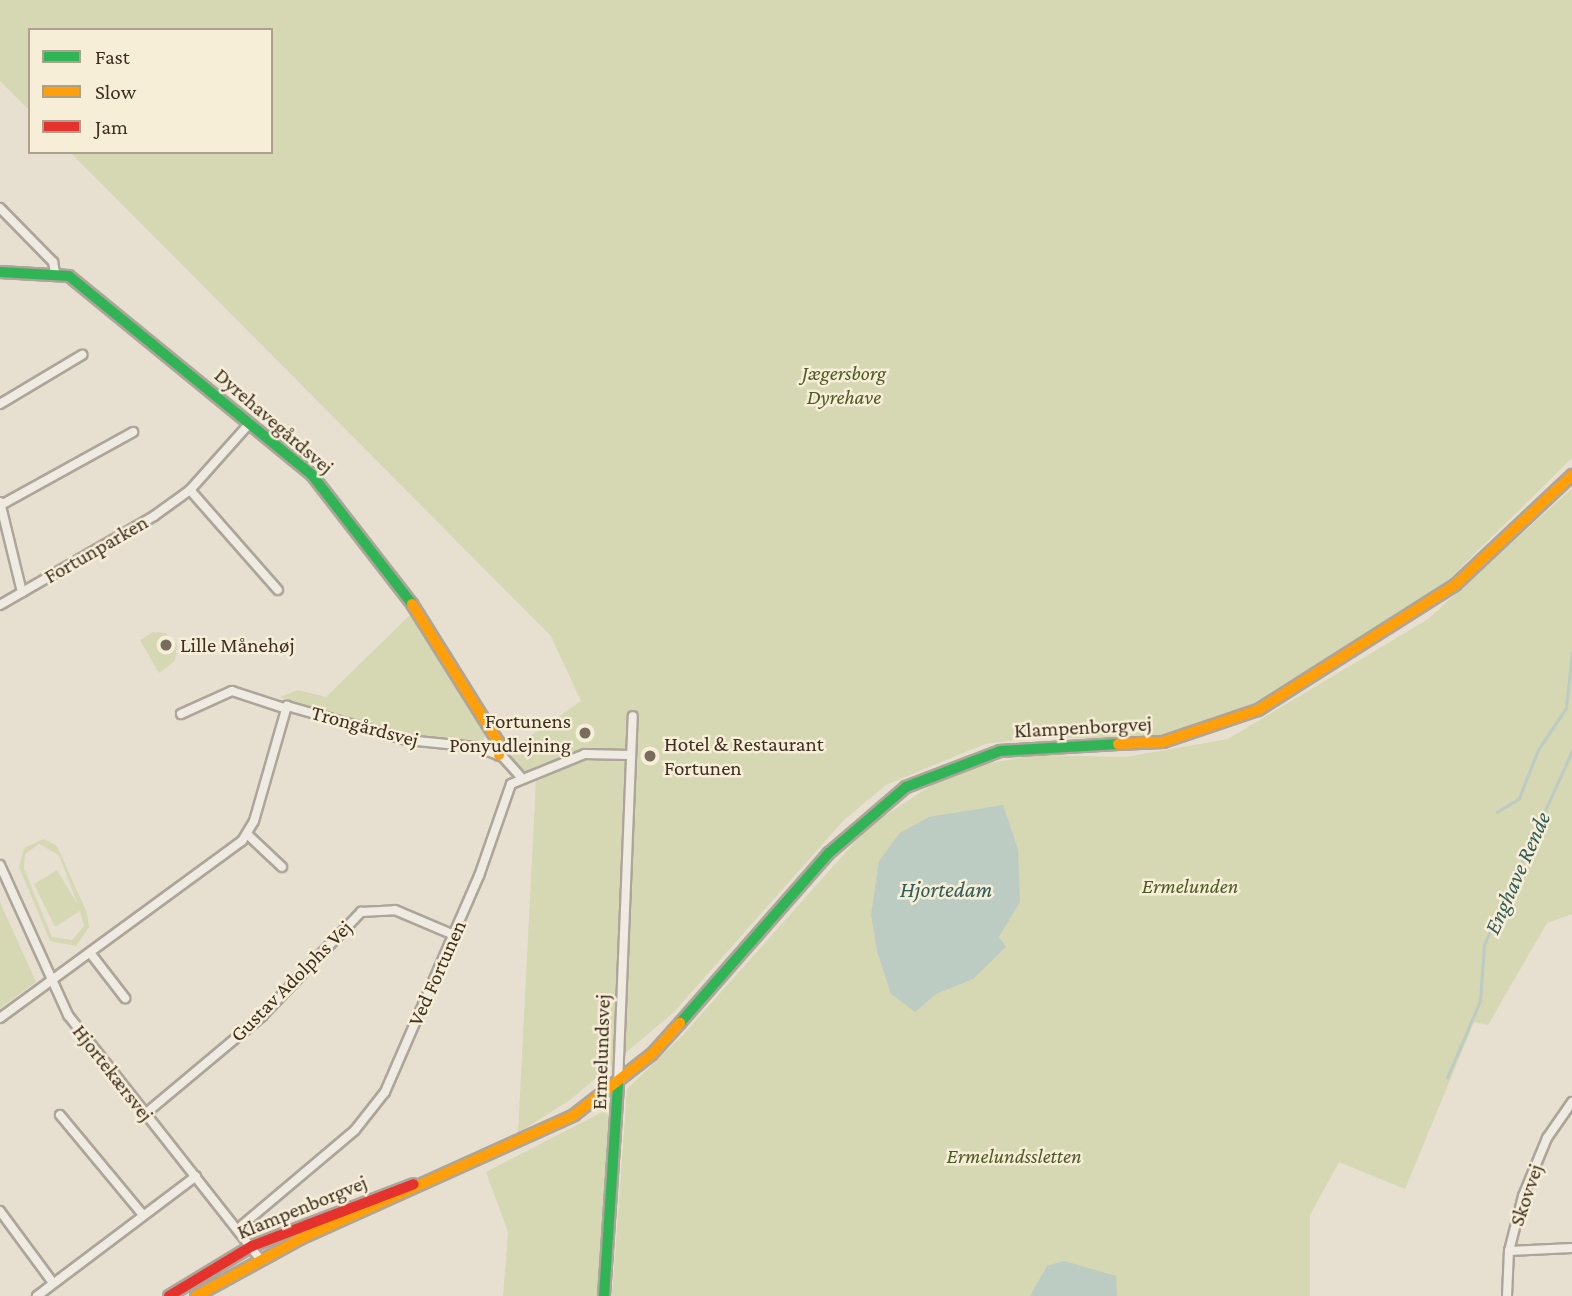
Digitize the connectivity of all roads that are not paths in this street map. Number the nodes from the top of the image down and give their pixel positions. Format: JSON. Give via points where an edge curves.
{"nodes":[{"id":1,"x":0,"y":208,"type":"edge"},
{"id":2,"x":0,"y":272,"type":"edge"},
{"id":3,"x":55,"y":272,"type":"junction"},
{"id":4,"x":82,"y":355,"type":"dead end"},
{"id":5,"x":0,"y":404,"type":"edge"},
{"id":6,"x":250,"y":423,"type":"junction"},
{"id":7,"x":132,"y":432,"type":"dead end"},
{"id":8,"x":1572,"y":475,"type":"edge"},
{"id":9,"x":190,"y":490,"type":"junction"},
{"id":10,"x":0,"y":503,"type":"edge"},
{"id":11,"x":278,"y":590,"type":"dead end"},
{"id":12,"x":22,"y":592,"type":"junction"},
{"id":13,"x":0,"y":605,"type":"edge"},
{"id":14,"x":284,"y":708,"type":"junction"},
{"id":15,"x":181,"y":714,"type":"dead end"},
{"id":16,"x":633,"y":716,"type":"dead end"},
{"id":17,"x":499,"y":755,"type":"junction"},
{"id":18,"x":629,"y":755,"type":"junction"},
{"id":19,"x":520,"y":776,"type":"junction"},
{"id":20,"x":247,"y":834,"type":"junction"},
{"id":21,"x":0,"y":865,"type":"edge"},
{"id":22,"x":282,"y":867,"type":"dead end"},
{"id":23,"x":454,"y":935,"type":"junction"},
{"id":24,"x":91,"y":954,"type":"junction"},
{"id":25,"x":50,"y":982,"type":"junction"},
{"id":26,"x":125,"y":999,"type":"dead end"},
{"id":27,"x":0,"y":1018,"type":"edge"},
{"id":28,"x":618,"y":1083,"type":"junction"},
{"id":29,"x":1572,"y":1102,"type":"edge"},
{"id":30,"x":145,"y":1114,"type":"junction"},
{"id":31,"x":60,"y":1115,"type":"dead end"},
{"id":32,"x":457,"y":1171,"type":"junction"},
{"id":33,"x":196,"y":1176,"type":"junction"},
{"id":34,"x":0,"y":1211,"type":"edge"},
{"id":35,"x":144,"y":1215,"type":"junction"},
{"id":36,"x":240,"y":1227,"type":"junction"},
{"id":37,"x":252,"y":1246,"type":"junction"},
{"id":38,"x":1572,"y":1248,"type":"edge"},
{"id":39,"x":1509,"y":1251,"type":"junction"},
{"id":40,"x":260,"y":1259,"type":"junction"},
{"id":41,"x":53,"y":1283,"type":"junction"},
{"id":42,"x":37,"y":1296,"type":"edge"},
{"id":43,"x":169,"y":1296,"type":"edge"},
{"id":44,"x":196,"y":1296,"type":"edge"},
{"id":45,"x":604,"y":1296,"type":"edge"},
{"id":46,"x":1507,"y":1296,"type":"edge"}],
"edges":[{"from":1,"to":3,"type":"street","via":[[54,262]]},
{"from":2,"to":3,"type":"street","name":"Dyrehavegårdsvej"},
{"from":3,"to":6,"type":"street","name":"Dyrehavegårdsvej","via":[[69,276]]},
{"from":4,"to":5,"type":"street"},
{"from":6,"to":9,"type":"street","name":"Fortunparken"},
{"from":6,"to":17,"type":"street","name":"Dyrehavegårdsvej","via":[[312,475],[386,563],[499,743]]},
{"from":7,"to":10,"type":"street"},
{"from":8,"to":28,"type":"street","name":"Klampenborgvej","via":[[1491,556],[1419,612],[1239,719],[1163,742],[1000,751],[906,787],[844,838],[690,1015]]},
{"from":9,"to":11,"type":"street"},
{"from":9,"to":12,"type":"street","name":"Fortunparken"},
{"from":10,"to":12,"type":"street"},
{"from":12,"to":13,"type":"street","name":"Fortunparken"},
{"from":14,"to":15,"type":"street","name":"Trongårdsvej","via":[[232,691]]},
{"from":14,"to":17,"type":"street","name":"Trongårdsvej","via":[[407,740]]},
{"from":14,"to":20,"type":"street","name":"Trongårdsvej"},
{"from":16,"to":18,"type":"street"},
{"from":17,"to":19,"type":"street"},
{"from":18,"to":19,"type":"street","via":[[596,751]]},
{"from":18,"to":28,"type":"street","name":"Ermelundsvej"},
{"from":19,"to":23,"type":"street","name":"Ved Fortunen","via":[[507,792]]},
{"from":20,"to":22,"type":"street"},
{"from":20,"to":24,"type":"street"},
{"from":21,"to":25,"type":"street","name":"Hjortekærsvej"},
{"from":23,"to":30,"type":"street","name":"Gustav Adolphs Vej","via":[[395,910],[361,912],[262,1016]]},
{"from":23,"to":36,"type":"street","name":"Ved Fortunen","via":[[370,1114]]},
{"from":24,"to":25,"type":"street"},
{"from":24,"to":26,"type":"street"},
{"from":25,"to":27,"type":"street"},
{"from":25,"to":30,"type":"street","name":"Hjortekærsvej","via":[[91,1049]]},
{"from":28,"to":32,"type":"street","name":"Klampenborgvej","via":[[563,1121]]},
{"from":28,"to":45,"type":"street","name":"Ermelundsvej"},
{"from":29,"to":39,"type":"street","name":"Skovvej","via":[[1534,1166]]},
{"from":30,"to":33,"type":"street","name":"Hjortekærsvej"},
{"from":31,"to":35,"type":"street"},
{"from":32,"to":37,"type":"street","name":"Klampenborgvej"},
{"from":32,"to":40,"type":"street","name":"Klampenborgvej"},
{"from":33,"to":35,"type":"street"},
{"from":33,"to":36,"type":"street","name":"Hjortekærsvej"},
{"from":34,"to":41,"type":"street"},
{"from":35,"to":41,"type":"street"},
{"from":36,"to":37,"type":"street","name":"Hjortekærsvej"},
{"from":37,"to":40,"type":"street","name":"Hjortekærsvej"},
{"from":37,"to":43,"type":"street","name":"Klampenborgvej"},
{"from":38,"to":39,"type":"street"},
{"from":39,"to":46,"type":"street","name":"Skovvej"},
{"from":40,"to":44,"type":"street","name":"Klampenborgvej"},
{"from":41,"to":42,"type":"street"}]}
